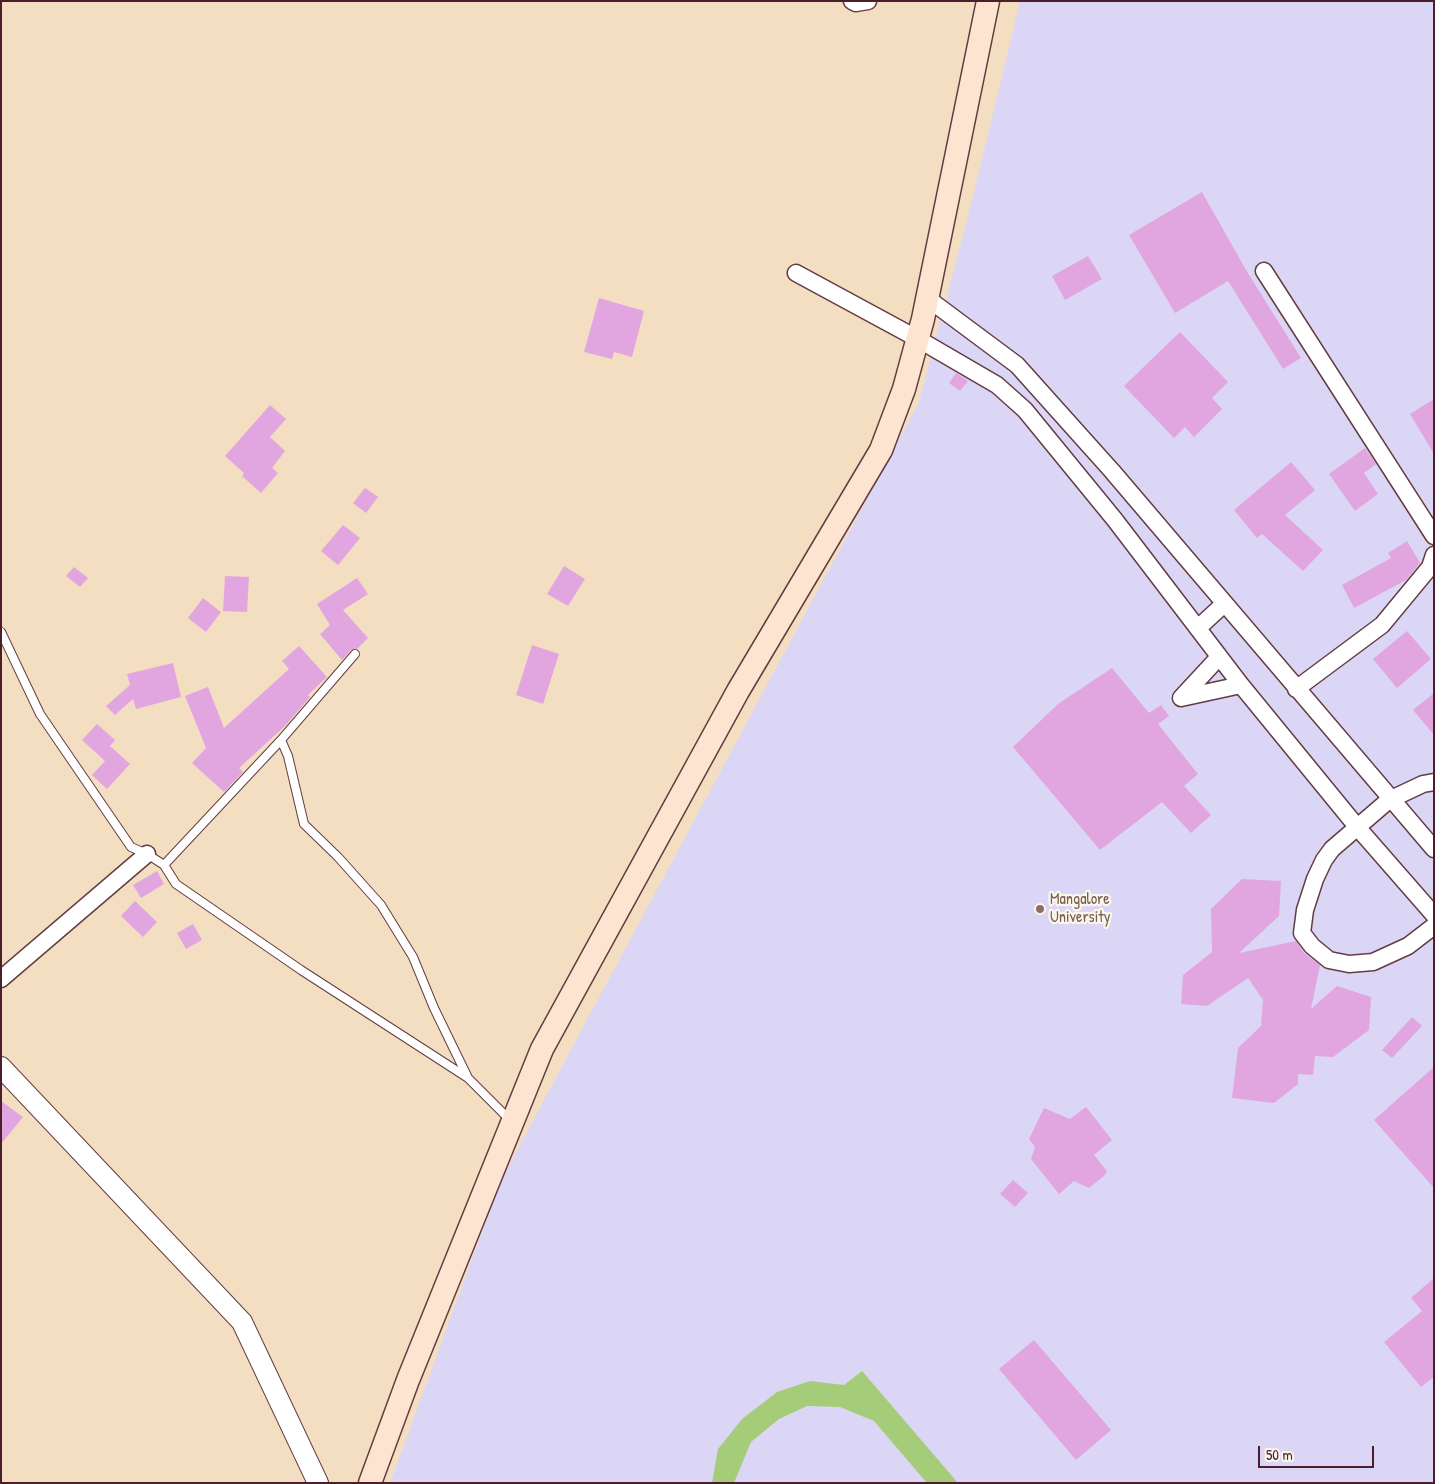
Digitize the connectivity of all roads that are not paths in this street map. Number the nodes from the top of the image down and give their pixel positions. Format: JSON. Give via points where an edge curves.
{"nodes":[{"id":1,"x":852,"y":1,"type":"edge"},
{"id":2,"x":868,"y":1,"type":"edge"},
{"id":3,"x":988,"y":1,"type":"edge"},
{"id":4,"x":1264,"y":271,"type":"dead end"},
{"id":5,"x":796,"y":273,"type":"dead end"},
{"id":6,"x":927,"y":298,"type":"junction"},
{"id":7,"x":918,"y":339,"type":"junction"},
{"id":8,"x":1434,"y":536,"type":"edge"},
{"id":9,"x":1434,"y":554,"type":"edge"},
{"id":10,"x":1224,"y":604,"type":"junction"},
{"id":11,"x":1198,"y":628,"type":"junction"},
{"id":12,"x":1,"y":632,"type":"edge"},
{"id":13,"x":355,"y":654,"type":"dead end"},
{"id":14,"x":1219,"y":657,"type":"junction"},
{"id":15,"x":1241,"y":686,"type":"junction"},
{"id":16,"x":1296,"y":689,"type":"junction"},
{"id":17,"x":281,"y":740,"type":"junction"},
{"id":18,"x":1434,"y":782,"type":"edge"},
{"id":19,"x":1389,"y":800,"type":"junction"},
{"id":20,"x":1358,"y":828,"type":"junction"},
{"id":21,"x":1434,"y":849,"type":"edge"},
{"id":22,"x":147,"y":854,"type":"junction"},
{"id":23,"x":164,"y":865,"type":"junction"},
{"id":24,"x":1434,"y":915,"type":"edge"},
{"id":25,"x":1434,"y":926,"type":"edge"},
{"id":26,"x":1,"y":979,"type":"edge"},
{"id":27,"x":1,"y":1067,"type":"edge"},
{"id":28,"x":468,"y":1078,"type":"junction"},
{"id":29,"x":512,"y":1122,"type":"junction"},
{"id":30,"x":318,"y":1483,"type":"edge"},
{"id":31,"x":370,"y":1483,"type":"edge"}],
"edges":[{"from":1,"to":2,"type":"street"},
{"from":3,"to":6,"type":"main road"},
{"from":4,"to":8,"type":"street"},
{"from":5,"to":7,"type":"street"},
{"from":6,"to":7,"type":"main road"},
{"from":6,"to":10,"type":"street","via":[[1018,365]]},
{"from":7,"to":11,"type":"street","via":[[997,385],[1025,410]]},
{"from":7,"to":29,"type":"main road","via":[[904,389],[881,450],[728,708],[542,1049]]},
{"from":9,"to":16,"type":"street","via":[[1430,567],[1382,625]]},
{"from":10,"to":11,"type":"street"},
{"from":10,"to":16,"type":"street"},
{"from":11,"to":14,"type":"street"},
{"from":12,"to":22,"type":"lane","via":[[40,714],[131,847]]},
{"from":13,"to":17,"type":"lane"},
{"from":14,"to":15,"type":"street"},
{"from":14,"to":15,"type":"street","via":[[1181,698]]},
{"from":15,"to":20,"type":"street"},
{"from":16,"to":19,"type":"street"},
{"from":17,"to":23,"type":"lane"},
{"from":17,"to":28,"type":"lane","via":[[288,756],[304,824],[381,905],[413,957]]},
{"from":18,"to":19,"type":"street"},
{"from":19,"to":20,"type":"street"},
{"from":19,"to":21,"type":"street"},
{"from":20,"to":24,"type":"street"},
{"from":20,"to":25,"type":"street","via":[[1332,849],[1315,879],[1302,932],[1312,946],[1329,960],[1349,964],[1373,962],[1408,946]]},
{"from":22,"to":23,"type":"lane"},
{"from":22,"to":26,"type":"street"},
{"from":23,"to":28,"type":"lane","via":[[176,884]]},
{"from":27,"to":30,"type":"street","via":[[242,1322]]},
{"from":28,"to":29,"type":"lane"},
{"from":29,"to":31,"type":"main road"}]}
